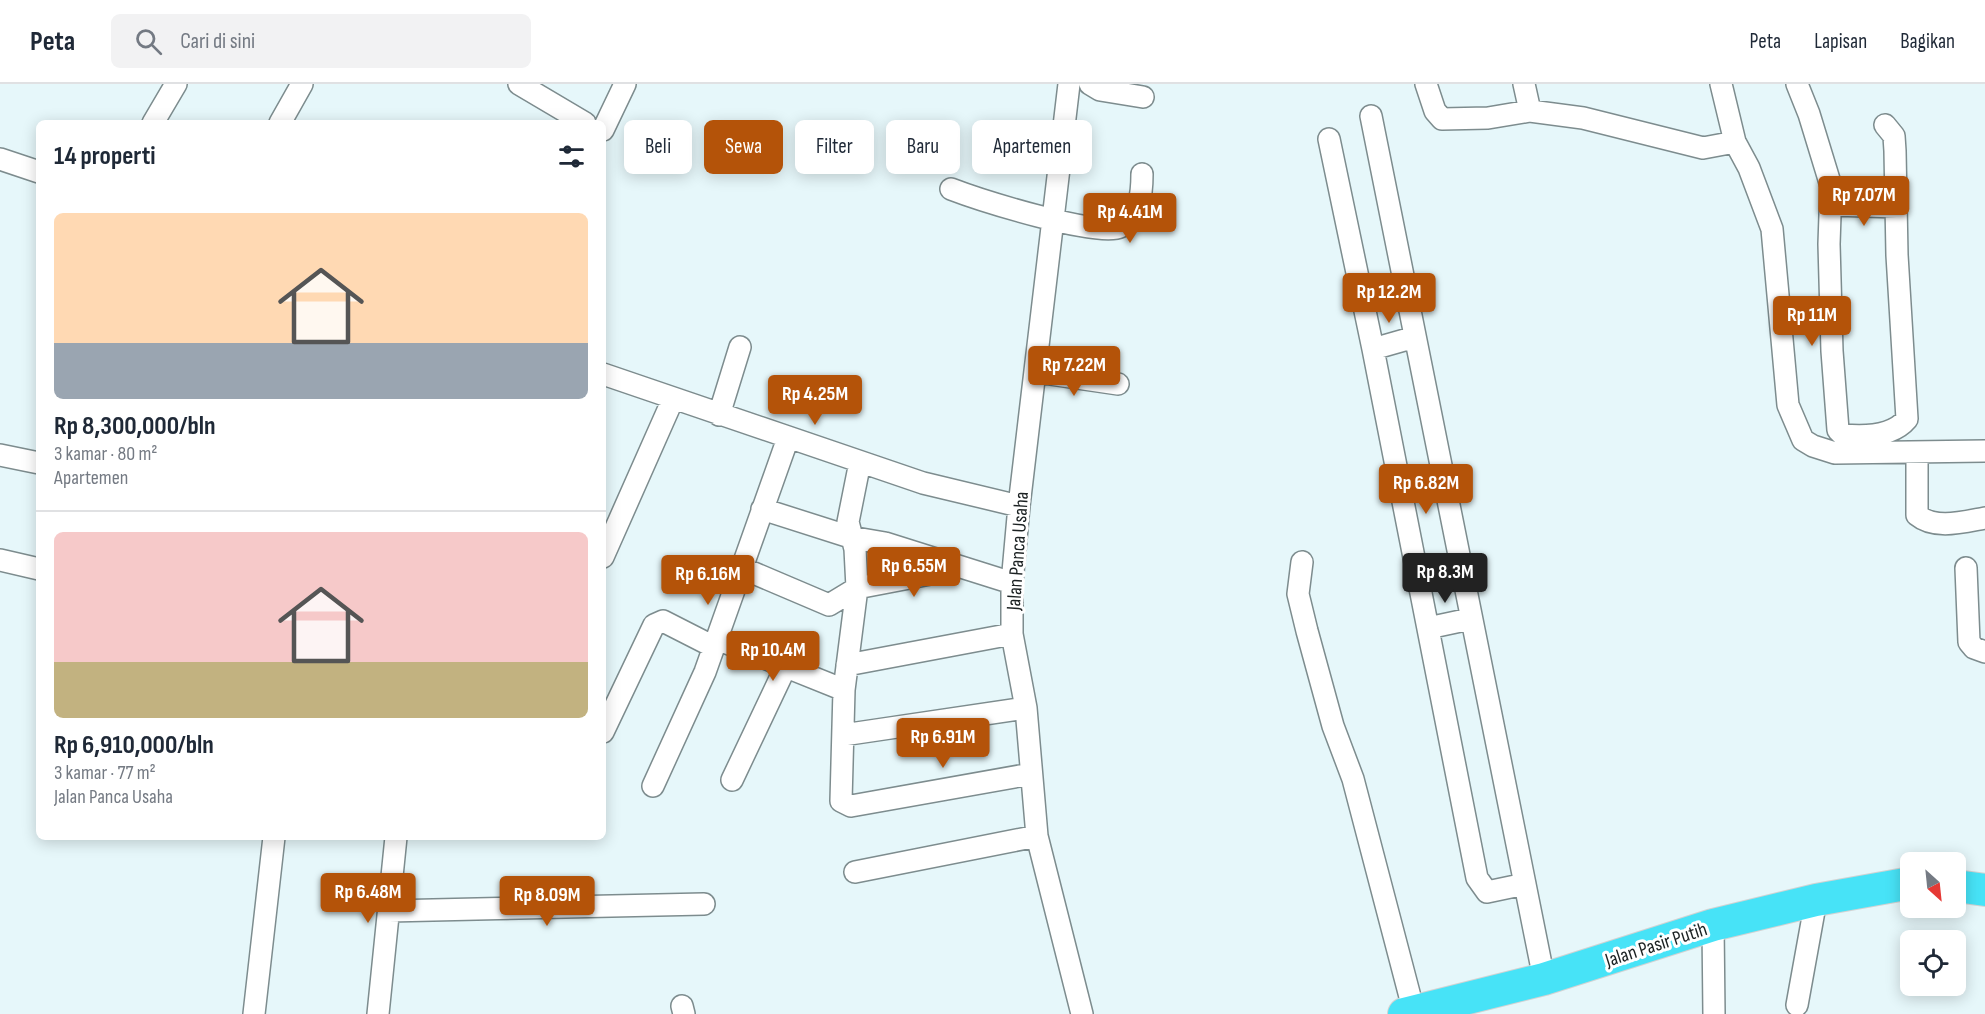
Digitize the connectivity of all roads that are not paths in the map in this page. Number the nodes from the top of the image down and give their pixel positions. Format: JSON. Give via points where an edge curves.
{"nodes":[{"id":1,"x":176,"y":84,"type":"edge"},
{"id":2,"x":302,"y":84,"type":"edge"},
{"id":3,"x":519,"y":84,"type":"edge"},
{"id":4,"x":625,"y":84,"type":"edge"},
{"id":5,"x":1069,"y":84,"type":"edge"},
{"id":6,"x":1089,"y":84,"type":"edge"},
{"id":7,"x":1426,"y":84,"type":"edge"},
{"id":8,"x":1524,"y":84,"type":"edge"},
{"id":9,"x":1721,"y":84,"type":"edge"},
{"id":10,"x":1797,"y":84,"type":"edge"},
{"id":11,"x":1143,"y":97,"type":"dead end"},
{"id":12,"x":1530,"y":111,"type":"junction"},
{"id":13,"x":1371,"y":116,"type":"dead end"},
{"id":14,"x":155,"y":120,"type":"edge"},
{"id":15,"x":282,"y":120,"type":"edge"},
{"id":16,"x":580,"y":120,"type":"edge"},
{"id":17,"x":606,"y":124,"type":"edge"},
{"id":18,"x":1885,"y":125,"type":"dead end"},
{"id":19,"x":1329,"y":139,"type":"dead end"},
{"id":20,"x":1735,"y":142,"type":"junction"},
{"id":21,"x":0,"y":159,"type":"edge"},
{"id":22,"x":36,"y":171,"type":"edge"},
{"id":23,"x":1142,"y":174,"type":"dead end"},
{"id":24,"x":951,"y":189,"type":"dead end"},
{"id":25,"x":1832,"y":205,"type":"junction"},
{"id":26,"x":1896,"y":207,"type":"junction"},
{"id":27,"x":1054,"y":221,"type":"junction"},
{"id":28,"x":1415,"y":337,"type":"junction"},
{"id":29,"x":740,"y":347,"type":"dead end"},
{"id":30,"x":1373,"y":349,"type":"junction"},
{"id":31,"x":1036,"y":372,"type":"junction"},
{"id":32,"x":606,"y":375,"type":"edge"},
{"id":33,"x":1118,"y":384,"type":"dead end"},
{"id":34,"x":673,"y":399,"type":"junction"},
{"id":35,"x":719,"y":415,"type":"junction"},
{"id":36,"x":788,"y":438,"type":"junction"},
{"id":37,"x":1985,"y":451,"type":"edge"},
{"id":38,"x":1917,"y":454,"type":"junction"},
{"id":39,"x":0,"y":455,"type":"edge"},
{"id":40,"x":36,"y":462,"type":"edge"},
{"id":41,"x":860,"y":462,"type":"junction"},
{"id":42,"x":1019,"y":506,"type":"junction"},
{"id":43,"x":762,"y":509,"type":"junction"},
{"id":44,"x":1985,"y":518,"type":"edge"},
{"id":45,"x":850,"y":537,"type":"junction"},
{"id":46,"x":606,"y":549,"type":"edge"},
{"id":47,"x":912,"y":552,"type":"junction"},
{"id":48,"x":0,"y":561,"type":"edge"},
{"id":49,"x":1302,"y":562,"type":"dead end"},
{"id":50,"x":954,"y":566,"type":"junction"},
{"id":51,"x":36,"y":568,"type":"edge"},
{"id":52,"x":742,"y":568,"type":"junction"},
{"id":53,"x":1966,"y":568,"type":"dead end"},
{"id":54,"x":907,"y":579,"type":"junction"},
{"id":55,"x":1012,"y":583,"type":"junction"},
{"id":56,"x":857,"y":588,"type":"junction"},
{"id":57,"x":1470,"y":619,"type":"junction"},
{"id":58,"x":1428,"y":628,"type":"junction"},
{"id":59,"x":1012,"y":634,"type":"junction"},
{"id":60,"x":716,"y":643,"type":"junction"},
{"id":61,"x":1985,"y":652,"type":"edge"},
{"id":62,"x":847,"y":665,"type":"junction"},
{"id":63,"x":786,"y":666,"type":"junction"},
{"id":64,"x":844,"y":690,"type":"junction"},
{"id":65,"x":1026,"y":708,"type":"junction"},
{"id":66,"x":606,"y":726,"type":"edge"},
{"id":67,"x":843,"y":735,"type":"junction"},
{"id":68,"x":1031,"y":774,"type":"junction"},
{"id":69,"x":732,"y":780,"type":"dead end"},
{"id":70,"x":653,"y":786,"type":"dead end"},
{"id":71,"x":1037,"y":836,"type":"junction"},
{"id":72,"x":274,"y":840,"type":"edge"},
{"id":73,"x":396,"y":840,"type":"edge"},
{"id":74,"x":855,"y":872,"type":"dead end"},
{"id":75,"x":1525,"y":884,"type":"junction"},
{"id":76,"x":1900,"y":885,"type":"edge"},
{"id":77,"x":1966,"y":887,"type":"edge"},
{"id":78,"x":1985,"y":890,"type":"edge"},
{"id":79,"x":1816,"y":900,"type":"junction"},
{"id":80,"x":704,"y":903,"type":"dead end"},
{"id":81,"x":389,"y":911,"type":"junction"},
{"id":82,"x":1713,"y":925,"type":"junction"},
{"id":83,"x":1544,"y":979,"type":"junction"},
{"id":84,"x":1797,"y":1005,"type":"dead end"},
{"id":85,"x":1427,"y":1011,"type":"edge"},
{"id":86,"x":254,"y":1014,"type":"edge"},
{"id":87,"x":378,"y":1014,"type":"edge"},
{"id":88,"x":1082,"y":1014,"type":"edge"},
{"id":89,"x":1714,"y":1014,"type":"edge"}],
"edges":[{"from":1,"to":14,"type":"street"},
{"from":2,"to":15,"type":"street"},
{"from":3,"to":16,"type":"street"},
{"from":4,"to":17,"type":"street"},
{"from":5,"to":27,"type":"street","name":"Jalan Panca Usaha"},
{"from":6,"to":11,"type":"street","via":[[1100,90]]},
{"from":7,"to":12,"type":"street","via":[[1435,111],[1442,119],[1488,118]]},
{"from":8,"to":12,"type":"street"},
{"from":9,"to":20,"type":"street"},
{"from":10,"to":25,"type":"street","via":[[1831,186]]},
{"from":12,"to":20,"type":"street","via":[[1583,118],[1703,148]]},
{"from":13,"to":28,"type":"street"},
{"from":18,"to":26,"type":"street","via":[[1894,136]]},
{"from":19,"to":30,"type":"street"},
{"from":20,"to":38,"type":"street","via":[[1772,229],[1788,405],[1803,440],[1835,453]]},
{"from":21,"to":22,"type":"street"},
{"from":23,"to":27,"type":"street","via":[[1142,199],[1120,227]]},
{"from":24,"to":27,"type":"street"},
{"from":25,"to":26,"type":"street"},
{"from":25,"to":26,"type":"street","via":[[1829,268],[1839,430],[1852,436],[1893,431],[1907,419]]},
{"from":27,"to":31,"type":"street","name":"Jalan Panca Usaha"},
{"from":28,"to":30,"type":"street"},
{"from":28,"to":57,"type":"street"},
{"from":29,"to":35,"type":"street"},
{"from":30,"to":58,"type":"street"},
{"from":31,"to":33,"type":"street"},
{"from":31,"to":42,"type":"street","name":"Jalan Panca Usaha"},
{"from":32,"to":34,"type":"street"},
{"from":34,"to":35,"type":"street"},
{"from":34,"to":46,"type":"street"},
{"from":35,"to":36,"type":"street"},
{"from":36,"to":41,"type":"street"},
{"from":36,"to":43,"type":"street"},
{"from":37,"to":38,"type":"street"},
{"from":38,"to":44,"type":"street","via":[[1917,515],[1926,522],[1942,523]]},
{"from":39,"to":40,"type":"street"},
{"from":41,"to":42,"type":"street","via":[[923,483]]},
{"from":41,"to":45,"type":"street","via":[[848,522]]},
{"from":42,"to":55,"type":"street","name":"Jalan Panca Usaha"},
{"from":43,"to":45,"type":"street"},
{"from":43,"to":52,"type":"street"},
{"from":45,"to":47,"type":"street"},
{"from":45,"to":56,"type":"street","via":[[855,549]]},
{"from":47,"to":50,"type":"street"},
{"from":47,"to":54,"type":"street"},
{"from":48,"to":51,"type":"street"},
{"from":49,"to":85,"type":"street","via":[[1298,594],[1333,726]]},
{"from":50,"to":54,"type":"street"},
{"from":50,"to":55,"type":"street"},
{"from":52,"to":56,"type":"street","via":[[829,605]]},
{"from":52,"to":60,"type":"street"},
{"from":53,"to":61,"type":"street","via":[[1970,642]]},
{"from":54,"to":56,"type":"street"},
{"from":55,"to":59,"type":"street","name":"Jalan Panca Usaha"},
{"from":56,"to":62,"type":"street"},
{"from":57,"to":58,"type":"street"},
{"from":57,"to":75,"type":"street"},
{"from":58,"to":75,"type":"street","via":[[1477,878],[1487,892]]},
{"from":59,"to":62,"type":"street"},
{"from":59,"to":65,"type":"street","name":"Jalan Panca Usaha"},
{"from":60,"to":63,"type":"street"},
{"from":60,"to":66,"type":"street","via":[[658,621]]},
{"from":60,"to":70,"type":"street"},
{"from":62,"to":64,"type":"street"},
{"from":63,"to":64,"type":"street"},
{"from":63,"to":69,"type":"street"},
{"from":64,"to":67,"type":"street"},
{"from":65,"to":67,"type":"street"},
{"from":65,"to":68,"type":"street","name":"Jalan Panca Usaha"},
{"from":67,"to":68,"type":"street","via":[[840,792],[846,806]]},
{"from":68,"to":71,"type":"street","name":"Jalan Panca Usaha"},
{"from":71,"to":74,"type":"street"},
{"from":71,"to":88,"type":"street","name":"Jalan Panca Usaha"},
{"from":72,"to":86,"type":"street"},
{"from":73,"to":81,"type":"street"},
{"from":75,"to":83,"type":"street"},
{"from":76,"to":79,"type":"highway","name":"Jalan Pasir Putih"},
{"from":77,"to":78,"type":"highway"},
{"from":79,"to":82,"type":"highway","name":"Jalan Pasir Putih"},
{"from":79,"to":84,"type":"street"},
{"from":80,"to":81,"type":"street"},
{"from":81,"to":87,"type":"street"},
{"from":82,"to":83,"type":"highway","name":"Jalan Pasir Putih"},
{"from":82,"to":89,"type":"street"},
{"from":83,"to":85,"type":"highway","name":"Jalan Pasir Putih"}]}
